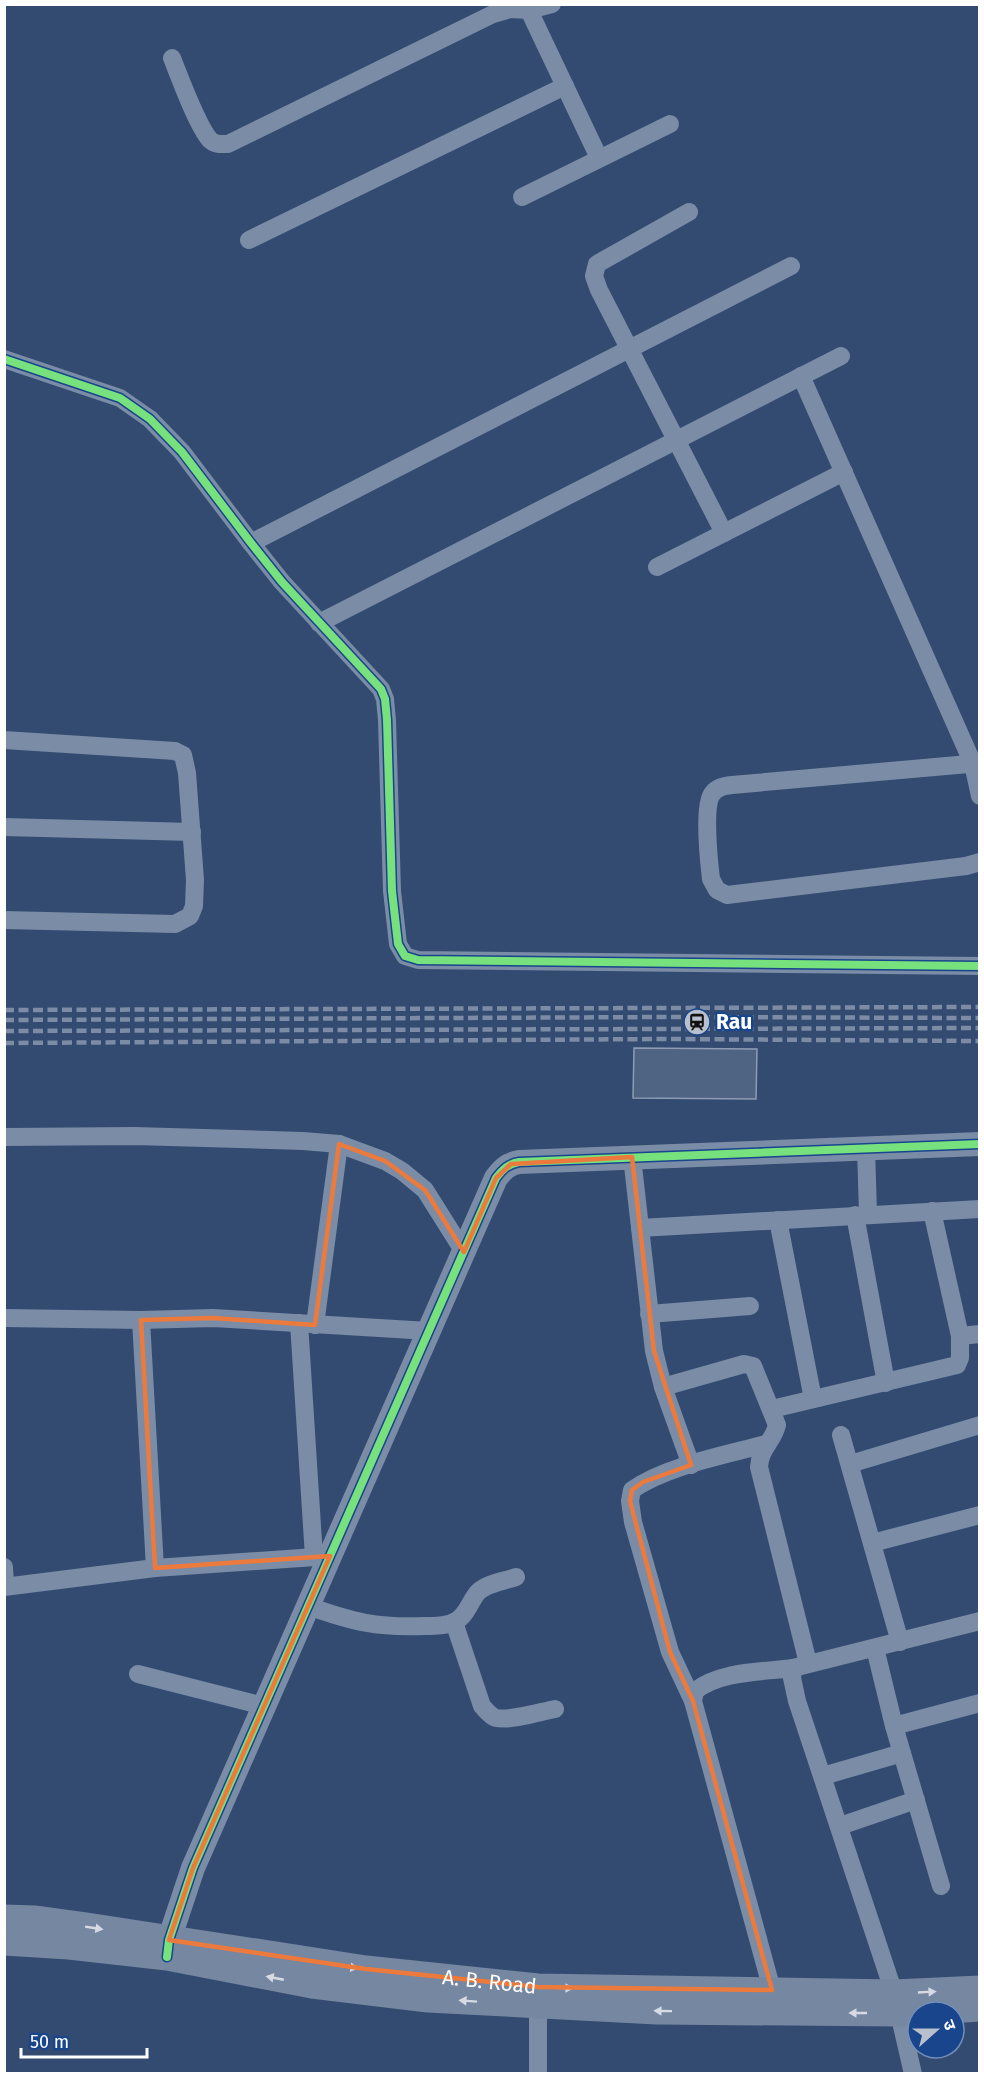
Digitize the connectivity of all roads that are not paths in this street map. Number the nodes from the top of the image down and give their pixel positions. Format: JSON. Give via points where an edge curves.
{"nodes":[{"id":1,"x":552,"y":4,"type":"edge"},
{"id":2,"x":527,"y":7,"type":"edge"},
{"id":3,"x":172,"y":58,"type":"dead end"},
{"id":4,"x":565,"y":86,"type":"junction"},
{"id":5,"x":670,"y":124,"type":"dead end"},
{"id":6,"x":599,"y":158,"type":"junction"},
{"id":7,"x":522,"y":196,"type":"dead end"},
{"id":8,"x":689,"y":212,"type":"dead end"},
{"id":9,"x":249,"y":240,"type":"dead end"},
{"id":10,"x":791,"y":266,"type":"dead end"},
{"id":11,"x":630,"y":349,"type":"junction"},
{"id":12,"x":841,"y":356,"type":"dead end"},
{"id":13,"x":4,"y":359,"type":"edge"},
{"id":14,"x":801,"y":376,"type":"junction"},
{"id":15,"x":675,"y":440,"type":"junction"},
{"id":16,"x":844,"y":472,"type":"junction"},
{"id":17,"x":724,"y":533,"type":"junction"},
{"id":18,"x":251,"y":543,"type":"junction"},
{"id":19,"x":657,"y":567,"type":"dead end"},
{"id":20,"x":319,"y":622,"type":"junction"},
{"id":21,"x":4,"y":740,"type":"edge"},
{"id":22,"x":976,"y":763,"type":"edge"},
{"id":23,"x":980,"y":796,"type":"edge"},
{"id":24,"x":4,"y":827,"type":"edge"},
{"id":25,"x":192,"y":832,"type":"junction"},
{"id":26,"x":980,"y":862,"type":"edge"},
{"id":27,"x":4,"y":920,"type":"edge"},
{"id":28,"x":980,"y":966,"type":"edge"},
{"id":29,"x":4,"y":1137,"type":"edge"},
{"id":30,"x":339,"y":1144,"type":"junction"},
{"id":31,"x":980,"y":1144,"type":"edge"},
{"id":32,"x":866,"y":1148,"type":"junction"},
{"id":33,"x":632,"y":1157,"type":"junction"},
{"id":34,"x":980,"y":1209,"type":"edge"},
{"id":35,"x":932,"y":1211,"type":"junction"},
{"id":36,"x":862,"y":1215,"type":"junction"},
{"id":37,"x":778,"y":1220,"type":"junction"},
{"id":38,"x":640,"y":1228,"type":"junction"},
{"id":39,"x":464,"y":1252,"type":"junction"},
{"id":40,"x":750,"y":1306,"type":"dead end"},
{"id":41,"x":649,"y":1314,"type":"junction"},
{"id":42,"x":4,"y":1318,"type":"edge"},
{"id":43,"x":141,"y":1320,"type":"junction"},
{"id":44,"x":307,"y":1324,"type":"junction"},
{"id":45,"x":429,"y":1331,"type":"junction"},
{"id":46,"x":980,"y":1334,"type":"edge"},
{"id":47,"x":960,"y":1336,"type":"junction"},
{"id":48,"x":886,"y":1383,"type":"junction"},
{"id":49,"x":663,"y":1388,"type":"junction"},
{"id":50,"x":813,"y":1399,"type":"junction"},
{"id":51,"x":772,"y":1409,"type":"junction"},
{"id":52,"x":980,"y":1425,"type":"edge"},
{"id":53,"x":841,"y":1434,"type":"dead end"},
{"id":54,"x":766,"y":1444,"type":"junction"},
{"id":55,"x":850,"y":1464,"type":"junction"},
{"id":56,"x":691,"y":1465,"type":"junction"},
{"id":57,"x":980,"y":1515,"type":"edge"},
{"id":58,"x":872,"y":1543,"type":"junction"},
{"id":59,"x":322,"y":1557,"type":"junction"},
{"id":60,"x":4,"y":1568,"type":"edge"},
{"id":61,"x":154,"y":1568,"type":"junction"},
{"id":62,"x":516,"y":1577,"type":"dead end"},
{"id":63,"x":5,"y":1586,"type":"edge"},
{"id":64,"x":308,"y":1606,"type":"junction"},
{"id":65,"x":980,"y":1621,"type":"edge"},
{"id":66,"x":454,"y":1622,"type":"junction"},
{"id":67,"x":900,"y":1642,"type":"junction"},
{"id":68,"x":875,"y":1648,"type":"junction"},
{"id":69,"x":800,"y":1665,"type":"junction"},
{"id":70,"x":138,"y":1674,"type":"dead end"},
{"id":71,"x":693,"y":1701,"type":"junction"},
{"id":72,"x":980,"y":1703,"type":"edge"},
{"id":73,"x":264,"y":1706,"type":"junction"},
{"id":74,"x":555,"y":1709,"type":"dead end"},
{"id":75,"x":894,"y":1726,"type":"junction"},
{"id":76,"x":902,"y":1753,"type":"junction"},
{"id":77,"x":823,"y":1776,"type":"junction"},
{"id":78,"x":916,"y":1800,"type":"junction"},
{"id":79,"x":840,"y":1826,"type":"junction"},
{"id":80,"x":941,"y":1886,"type":"dead end"},
{"id":81,"x":4,"y":1918,"type":"edge"},
{"id":82,"x":4,"y":1942,"type":"edge"},
{"id":83,"x":168,"y":1949,"type":"junction"},
{"id":84,"x":980,"y":1989,"type":"edge"},
{"id":85,"x":772,"y":1990,"type":"junction"},
{"id":86,"x":897,"y":2003,"type":"junction"},
{"id":87,"x":538,"y":2006,"type":"junction"},
{"id":88,"x":980,"y":2008,"type":"edge"},
{"id":89,"x":538,"y":2073,"type":"edge"},
{"id":90,"x":913,"y":2073,"type":"edge"}],
"edges":[{"from":1,"to":2,"type":"street"},
{"from":2,"to":3,"type":"street","via":[[493,14],[228,144],[211,141]]},
{"from":2,"to":4,"type":"street"},
{"from":4,"to":6,"type":"street"},
{"from":4,"to":9,"type":"street"},
{"from":5,"to":6,"type":"street"},
{"from":6,"to":7,"type":"street"},
{"from":8,"to":11,"type":"street","via":[[597,264],[594,276],[599,290]]},
{"from":10,"to":11,"type":"street"},
{"from":11,"to":15,"type":"street"},
{"from":11,"to":18,"type":"street"},
{"from":12,"to":14,"type":"street"},
{"from":13,"to":18,"type":"street","via":[[135,406],[182,452]]},
{"from":14,"to":15,"type":"street"},
{"from":14,"to":16,"type":"street"},
{"from":15,"to":17,"type":"street"},
{"from":15,"to":20,"type":"street"},
{"from":16,"to":17,"type":"street"},
{"from":16,"to":22,"type":"street"},
{"from":17,"to":19,"type":"street"},
{"from":18,"to":20,"type":"street"},
{"from":20,"to":28,"type":"street","via":[[372,678],[385,699],[392,891],[398,944],[405,956],[418,960]]},
{"from":21,"to":25,"type":"street","via":[[175,751],[186,762]]},
{"from":22,"to":23,"type":"street"},
{"from":22,"to":26,"type":"street","via":[[719,787],[707,807],[711,879],[717,890],[727,896]]},
{"from":24,"to":25,"type":"street"},
{"from":25,"to":27,"type":"street","via":[[195,896],[190,916],[184,920],[175,924]]},
{"from":29,"to":30,"type":"street","via":[[135,1136]]},
{"from":30,"to":39,"type":"street","via":[[402,1171],[425,1191]]},
{"from":30,"to":44,"type":"street"},
{"from":31,"to":32,"type":"street"},
{"from":32,"to":33,"type":"street"},
{"from":32,"to":36,"type":"street"},
{"from":33,"to":38,"type":"street"},
{"from":33,"to":39,"type":"street","via":[[511,1164],[503,1168]]},
{"from":34,"to":35,"type":"street"},
{"from":35,"to":36,"type":"street"},
{"from":35,"to":47,"type":"street"},
{"from":36,"to":37,"type":"street"},
{"from":36,"to":48,"type":"street"},
{"from":37,"to":38,"type":"street"},
{"from":37,"to":50,"type":"street"},
{"from":38,"to":41,"type":"street"},
{"from":39,"to":45,"type":"street"},
{"from":40,"to":41,"type":"street"},
{"from":41,"to":49,"type":"street"},
{"from":42,"to":43,"type":"street"},
{"from":43,"to":44,"type":"street","via":[[213,1318]]},
{"from":43,"to":61,"type":"street"},
{"from":44,"to":45,"type":"street"},
{"from":44,"to":59,"type":"street"},
{"from":45,"to":59,"type":"street"},
{"from":46,"to":47,"type":"street"},
{"from":47,"to":48,"type":"street","via":[[957,1365]]},
{"from":48,"to":50,"type":"street"},
{"from":49,"to":51,"type":"street","via":[[744,1365],[753,1366]]},
{"from":49,"to":56,"type":"street"},
{"from":50,"to":51,"type":"street"},
{"from":51,"to":54,"type":"street","via":[[777,1425]]},
{"from":52,"to":55,"type":"street"},
{"from":53,"to":55,"type":"street"},
{"from":54,"to":56,"type":"street"},
{"from":54,"to":69,"type":"street","via":[[759,1467]]},
{"from":55,"to":58,"type":"street"},
{"from":56,"to":71,"type":"street","via":[[644,1482],[632,1490],[630,1501],[670,1652]]},
{"from":57,"to":58,"type":"street"},
{"from":58,"to":67,"type":"street"},
{"from":59,"to":61,"type":"street"},
{"from":59,"to":64,"type":"street"},
{"from":60,"to":63,"type":"street"},
{"from":61,"to":63,"type":"street"},
{"from":62,"to":66,"type":"street","via":[[483,1587]]},
{"from":64,"to":66,"type":"street","via":[[369,1625],[400,1627]]},
{"from":64,"to":73,"type":"street"},
{"from":65,"to":67,"type":"street"},
{"from":66,"to":74,"type":"street","via":[[482,1706],[488,1713],[496,1718]]},
{"from":67,"to":68,"type":"street"},
{"from":68,"to":69,"type":"street"},
{"from":68,"to":75,"type":"street"},
{"from":69,"to":71,"type":"street","via":[[703,1684],[695,1690]]},
{"from":69,"to":77,"type":"street","via":[[792,1678]]},
{"from":70,"to":73,"type":"street"},
{"from":71,"to":85,"type":"street"},
{"from":72,"to":75,"type":"street"},
{"from":73,"to":83,"type":"street","via":[[193,1868]]},
{"from":75,"to":76,"type":"street"},
{"from":76,"to":77,"type":"street"},
{"from":76,"to":78,"type":"street"},
{"from":77,"to":79,"type":"street"},
{"from":78,"to":79,"type":"street"},
{"from":78,"to":80,"type":"street"},
{"from":79,"to":86,"type":"street"},
{"from":81,"to":83,"type":"main road","name":"A. B. Road","one_way":true,"via":[[67,1923]]},
{"from":82,"to":83,"type":"main road","name":"A. B. Road"},
{"from":83,"to":85,"type":"main road","name":"A. B. Road","one_way":true,"via":[[538,1987]]},
{"from":87,"to":83,"type":"main road","name":"A. B. Road","one_way":true,"via":[[428,1999],[312,1985]]},
{"from":86,"to":84,"type":"main road","name":"A. B. Road","one_way":true},
{"from":85,"to":86,"type":"main road","name":"A. B. Road"},
{"from":86,"to":87,"type":"main road","name":"A. B. Road","one_way":true,"via":[[657,2011]]},
{"from":86,"to":88,"type":"main road","name":"A. B. Road"},
{"from":86,"to":90,"type":"street"},
{"from":87,"to":89,"type":"street"}]}
